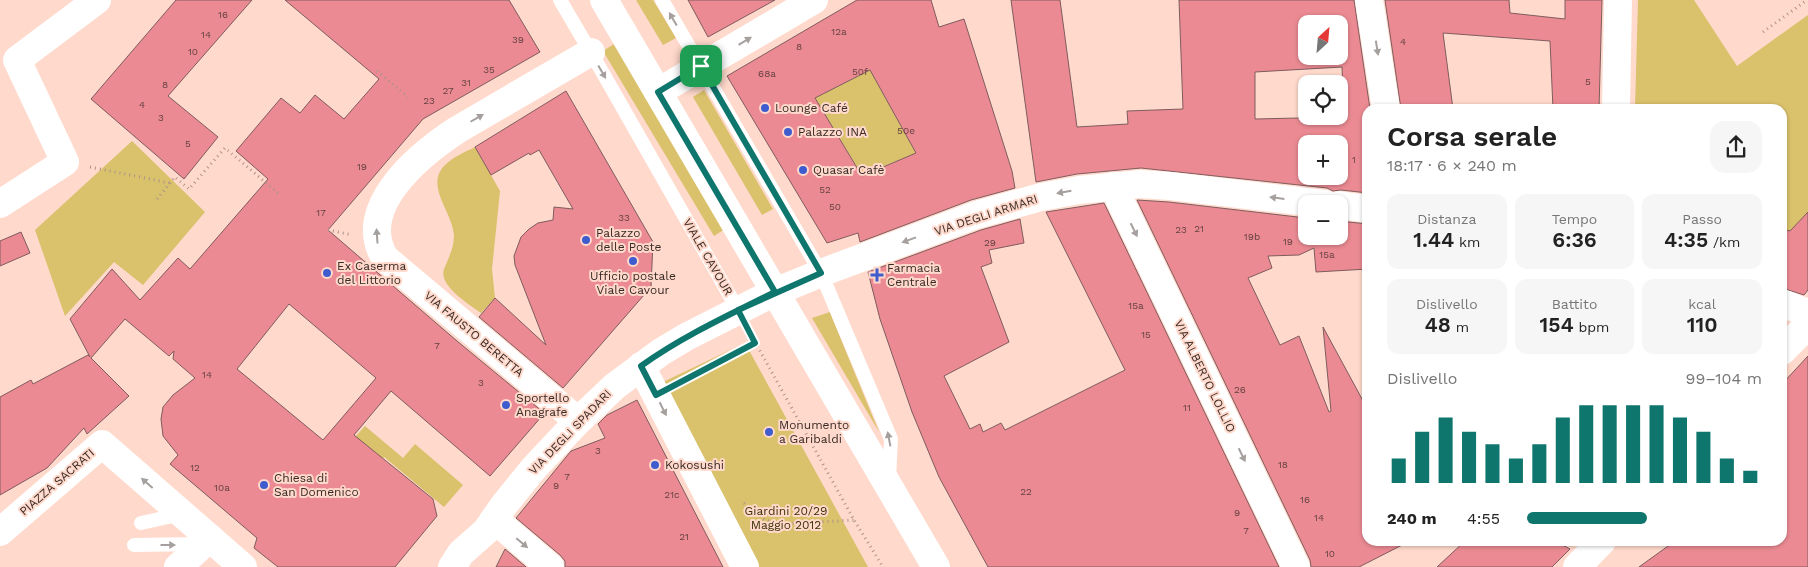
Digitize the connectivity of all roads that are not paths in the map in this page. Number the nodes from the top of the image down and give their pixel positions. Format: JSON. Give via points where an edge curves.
{"nodes":[{"id":1,"x":97,"y":0,"type":"edge"},
{"id":2,"x":560,"y":0,"type":"edge"},
{"id":3,"x":604,"y":0,"type":"edge"},
{"id":4,"x":662,"y":0,"type":"edge"},
{"id":5,"x":814,"y":0,"type":"edge"},
{"id":6,"x":1369,"y":0,"type":"edge"},
{"id":7,"x":1618,"y":0,"type":"edge"},
{"id":8,"x":591,"y":52,"type":"junction"},
{"id":9,"x":701,"y":66,"type":"junction"},
{"id":10,"x":658,"y":92,"type":"junction"},
{"id":11,"x":1385,"y":104,"type":"edge"},
{"id":12,"x":1616,"y":104,"type":"edge"},
{"id":13,"x":1113,"y":186,"type":"junction"},
{"id":14,"x":1298,"y":201,"type":"edge"},
{"id":15,"x":0,"y":204,"type":"edge"},
{"id":16,"x":1348,"y":207,"type":"edge"},
{"id":17,"x":1362,"y":208,"type":"edge"},
{"id":18,"x":821,"y":273,"type":"junction"},
{"id":19,"x":775,"y":292,"type":"junction"},
{"id":20,"x":1787,"y":305,"type":"edge"},
{"id":21,"x":738,"y":310,"type":"junction"},
{"id":22,"x":1808,"y":312,"type":"edge"},
{"id":23,"x":1808,"y":324,"type":"edge"},
{"id":24,"x":1787,"y":346,"type":"edge"},
{"id":25,"x":641,"y":366,"type":"junction"},
{"id":26,"x":578,"y":421,"type":"junction"},
{"id":27,"x":889,"y":487,"type":"junction"},
{"id":28,"x":183,"y":514,"type":"junction"},
{"id":29,"x":141,"y":523,"type":"dead end"},
{"id":30,"x":490,"y":525,"type":"junction"},
{"id":31,"x":0,"y":532,"type":"edge"},
{"id":32,"x":206,"y":541,"type":"junction"},
{"id":33,"x":134,"y":545,"type":"dead end"},
{"id":34,"x":1597,"y":546,"type":"edge"},
{"id":35,"x":1579,"y":566,"type":"edge"},
{"id":36,"x":178,"y":567,"type":"edge"},
{"id":37,"x":243,"y":567,"type":"edge"},
{"id":38,"x":452,"y":567,"type":"edge"},
{"id":39,"x":477,"y":567,"type":"edge"},
{"id":40,"x":550,"y":567,"type":"edge"},
{"id":41,"x":745,"y":567,"type":"edge"},
{"id":42,"x":936,"y":567,"type":"edge"},
{"id":43,"x":1296,"y":567,"type":"edge"}],
"edges":[{"from":1,"to":15,"type":"street","via":[[17,60],[65,162]]},
{"from":2,"to":8,"type":"lane","name":"VIALE CAVOUR"},
{"from":3,"to":10,"type":"street"},
{"from":9,"to":4,"type":"lane","one_way":true},
{"from":9,"to":5,"type":"street","one_way":true},
{"from":6,"to":11,"type":"street","one_way":true},
{"from":7,"to":12,"type":"street"},
{"from":8,"to":21,"type":"lane","name":"VIALE CAVOUR","one_way":true},
{"from":26,"to":8,"type":"street","name":"VIA FAUSTO BERETTA","one_way":true,"via":[[385,258],[376,235],[380,208],[388,194],[402,176],[440,141]]},
{"from":9,"to":10,"type":"street"},
{"from":9,"to":18,"type":"lane"},
{"from":10,"to":19,"type":"street"},
{"from":14,"to":13,"type":"street","name":"VIA DEGLI ARMARI","one_way":true,"via":[[1170,186]]},
{"from":13,"to":18,"type":"street","name":"VIA DEGLI ARMARI","one_way":true,"via":[[1012,204]]},
{"from":13,"to":43,"type":"street","name":"VIA ALBERTO LOLLIO","one_way":true},
{"from":16,"to":17,"type":"street"},
{"from":18,"to":19,"type":"street","name":"VIA DEGLI ARMARI"},
{"from":27,"to":18,"type":"lane","one_way":true,"via":[[891,439]]},
{"from":19,"to":21,"type":"street","name":"VIA DEGLI SPADARI"},
{"from":19,"to":27,"type":"street"},
{"from":20,"to":22,"type":"street"},
{"from":21,"to":25,"type":"street","name":"VIA DEGLI SPADARI","via":[[686,337]]},
{"from":23,"to":24,"type":"street"},
{"from":25,"to":26,"type":"street","name":"VIA DEGLI SPADARI"},
{"from":25,"to":41,"type":"street","one_way":true},
{"from":26,"to":30,"type":"street","name":"VIA DEGLI SPADARI","via":[[534,468]]},
{"from":27,"to":42,"type":"street"},
{"from":28,"to":29,"type":"lane"},
{"from":28,"to":31,"type":"street","name":"PIAZZA SACRATI","one_way":true,"via":[[102,444]]},
{"from":28,"to":32,"type":"street","name":"PIAZZA SACRATI"},
{"from":30,"to":38,"type":"street","name":"VIA DEGLI SPADARI"},
{"from":30,"to":39,"type":"street","name":"VIA DEGLI SPADARI"},
{"from":30,"to":40,"type":"street","one_way":true},
{"from":33,"to":32,"type":"lane","one_way":true},
{"from":32,"to":36,"type":"street"},
{"from":32,"to":37,"type":"street","name":"PIAZZA SACRATI"},
{"from":34,"to":35,"type":"street"}]}
